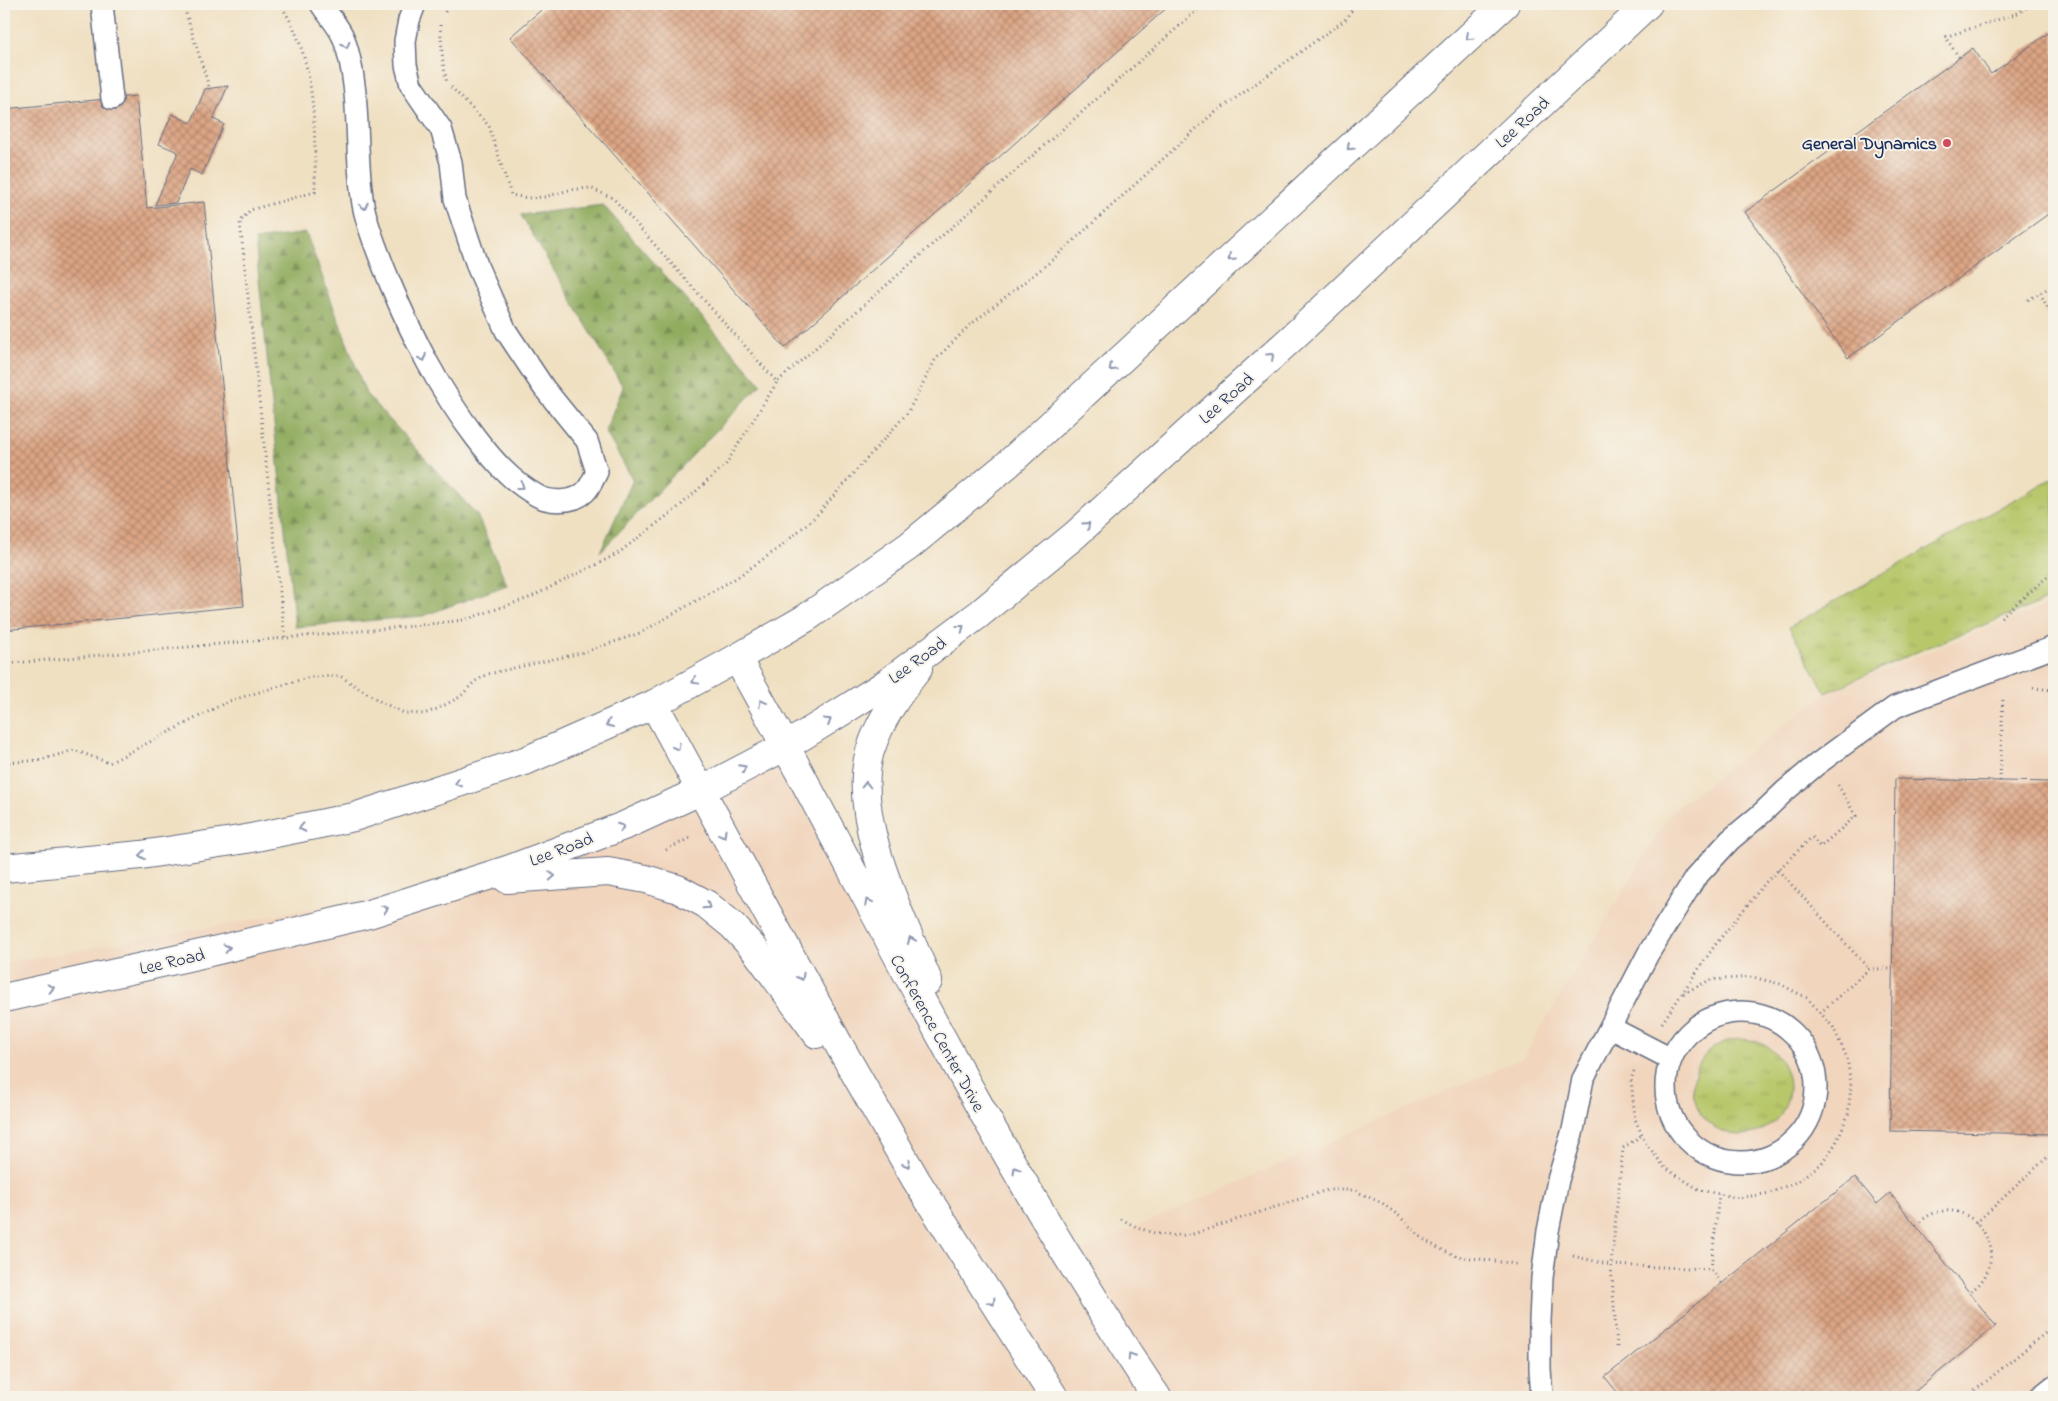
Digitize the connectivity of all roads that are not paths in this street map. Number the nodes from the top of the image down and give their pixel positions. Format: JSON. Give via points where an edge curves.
{"nodes":[{"id":1,"x":102,"y":4,"type":"edge"},
{"id":2,"x":321,"y":4,"type":"edge"},
{"id":3,"x":415,"y":4,"type":"edge"},
{"id":4,"x":1505,"y":4,"type":"edge"},
{"id":5,"x":1648,"y":4,"type":"edge"},
{"id":6,"x":112,"y":99,"type":"dead end"},
{"id":7,"x":935,"y":646,"type":"junction"},
{"id":8,"x":2054,"y":646,"type":"edge"},
{"id":9,"x":737,"y":658,"type":"junction"},
{"id":10,"x":654,"y":704,"type":"junction"},
{"id":11,"x":786,"y":746,"type":"junction"},
{"id":12,"x":700,"y":791,"type":"junction"},
{"id":13,"x":4,"y":868,"type":"edge"},
{"id":14,"x":468,"y":882,"type":"junction"},
{"id":15,"x":4,"y":998,"type":"edge"},
{"id":16,"x":1611,"y":1028,"type":"junction"},
{"id":17,"x":1671,"y":1059,"type":"junction"},
{"id":18,"x":983,"y":1114,"type":"junction"},
{"id":19,"x":892,"y":1136,"type":"junction"},
{"id":20,"x":2054,"y":1386,"type":"edge"},
{"id":21,"x":1054,"y":1397,"type":"edge"},
{"id":22,"x":1157,"y":1397,"type":"edge"},
{"id":23,"x":1542,"y":1397,"type":"edge"},
{"id":24,"x":2040,"y":1397,"type":"edge"}],
"edges":[{"from":1,"to":6,"type":"lane"},
{"from":2,"to":3,"type":"lane","one_way":true,"via":[[343,36],[350,62],[363,205],[381,261],[424,361],[453,409],[489,455],[517,483],[538,497],[555,501],[571,499],[584,493],[596,472],[587,441],[523,359],[478,268],[455,199],[451,162],[442,129],[411,85],[406,65],[405,41]]},
{"from":4,"to":9,"type":"street","one_way":true,"via":[[1008,464],[909,546],[806,618]]},
{"from":7,"to":5,"type":"street","name":"Lee Road","one_way":true,"via":[[1075,536]]},
{"from":11,"to":7,"type":"street","name":"Lee Road","one_way":true,"via":[[884,684]]},
{"from":18,"to":7,"type":"street","one_way":true,"via":[[873,840],[865,782],[870,753],[882,722],[899,693]]},
{"from":8,"to":16,"type":"lane","via":[[1895,707],[1785,791],[1730,840],[1695,878],[1648,954]]},
{"from":9,"to":10,"type":"street","one_way":true},
{"from":11,"to":9,"type":"street","name":"Conference Center Drive","one_way":true},
{"from":10,"to":12,"type":"street","one_way":true},
{"from":10,"to":13,"type":"street","one_way":true,"via":[[525,761],[354,817],[246,839],[141,855]]},
{"from":12,"to":11,"type":"street","name":"Lee Road","one_way":true},
{"from":18,"to":11,"type":"street","name":"Conference Center Drive","one_way":true},
{"from":14,"to":12,"type":"street","name":"Lee Road","one_way":true,"via":[[626,825]]},
{"from":12,"to":19,"type":"street","one_way":true},
{"from":15,"to":14,"type":"street","name":"Lee Road","one_way":true,"via":[[369,914]]},
{"from":14,"to":19,"type":"street","one_way":true,"via":[[608,872],[678,889],[706,904],[732,925],[756,951]]},
{"from":16,"to":17,"type":"lane"},
{"from":16,"to":23,"type":"lane","via":[[1583,1079],[1548,1231],[1540,1321]]},
{"from":17,"to":17,"type":"lane","via":[[1665,1081],[1669,1110],[1675,1124],[1689,1142],[1714,1157],[1740,1163],[1761,1160],[1779,1152],[1796,1139],[1814,1106],[1816,1086],[1804,1046],[1785,1026],[1768,1016],[1749,1012],[1719,1014],[1699,1024],[1683,1038]]},
{"from":22,"to":18,"type":"street","name":"Conference Center Drive","one_way":true,"via":[[1068,1258]]},
{"from":19,"to":21,"type":"street","one_way":true,"via":[[926,1197]]},
{"from":20,"to":24,"type":"lane"}]}
